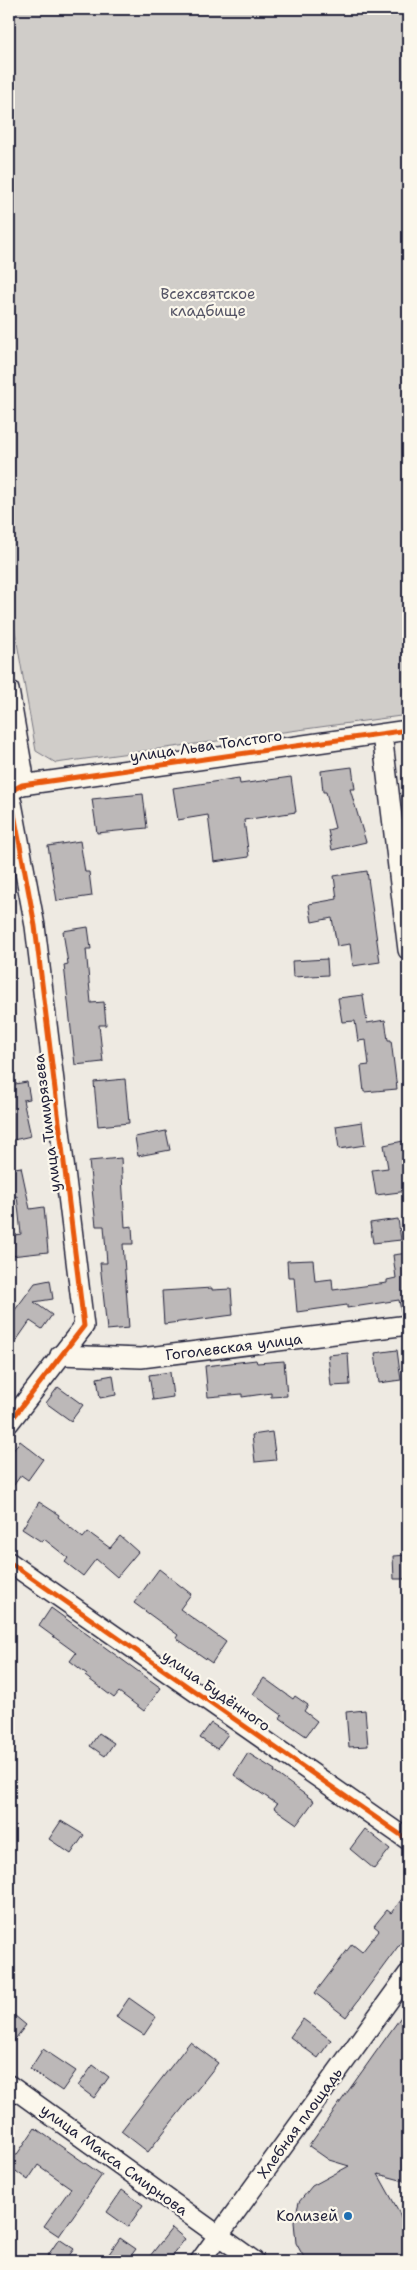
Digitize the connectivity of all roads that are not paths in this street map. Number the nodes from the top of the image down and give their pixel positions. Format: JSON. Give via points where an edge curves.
{"nodes":[{"id":1,"x":9,"y":690,"type":"edge"},
{"id":2,"x":408,"y":730,"type":"edge"},
{"id":3,"x":382,"y":734,"type":"junction"},
{"id":4,"x":13,"y":791,"type":"edge"},
{"id":5,"x":408,"y":950,"type":"edge"},
{"id":6,"x":408,"y":1325,"type":"edge"},
{"id":7,"x":60,"y":1355,"type":"junction"},
{"id":8,"x":9,"y":1423,"type":"edge"},
{"id":9,"x":9,"y":1562,"type":"edge"},
{"id":10,"x":408,"y":1840,"type":"edge"},
{"id":11,"x":408,"y":1974,"type":"edge"},
{"id":12,"x":9,"y":2085,"type":"edge"},
{"id":13,"x":218,"y":2236,"type":"junction"},
{"id":14,"x":200,"y":2261,"type":"edge"},
{"id":15,"x":254,"y":2261,"type":"edge"}],
"edges":[{"from":1,"to":4,"type":"street","name":"улица Тимирязева","via":[[23,771]]},
{"from":2,"to":3,"type":"street","name":"улица Льва Толстого"},
{"from":3,"to":4,"type":"street","name":"улица Льва Толстого"},
{"from":3,"to":5,"type":"street"},
{"from":4,"to":7,"type":"street","name":"улица Тимирязева","via":[[12,803],[34,926],[84,1326]]},
{"from":6,"to":7,"type":"street","name":"Гоголевская улица","via":[[142,1358]]},
{"from":7,"to":8,"type":"street","name":"улица Тимирязева"},
{"from":9,"to":10,"type":"street","name":"улица Будённого"},
{"from":11,"to":13,"type":"street","name":"Хлебная площадь"},
{"from":12,"to":13,"type":"street","name":"улица Макса Смирнова"},
{"from":13,"to":14,"type":"street","name":"Хлебная площадь"},
{"from":13,"to":15,"type":"street"}]}
